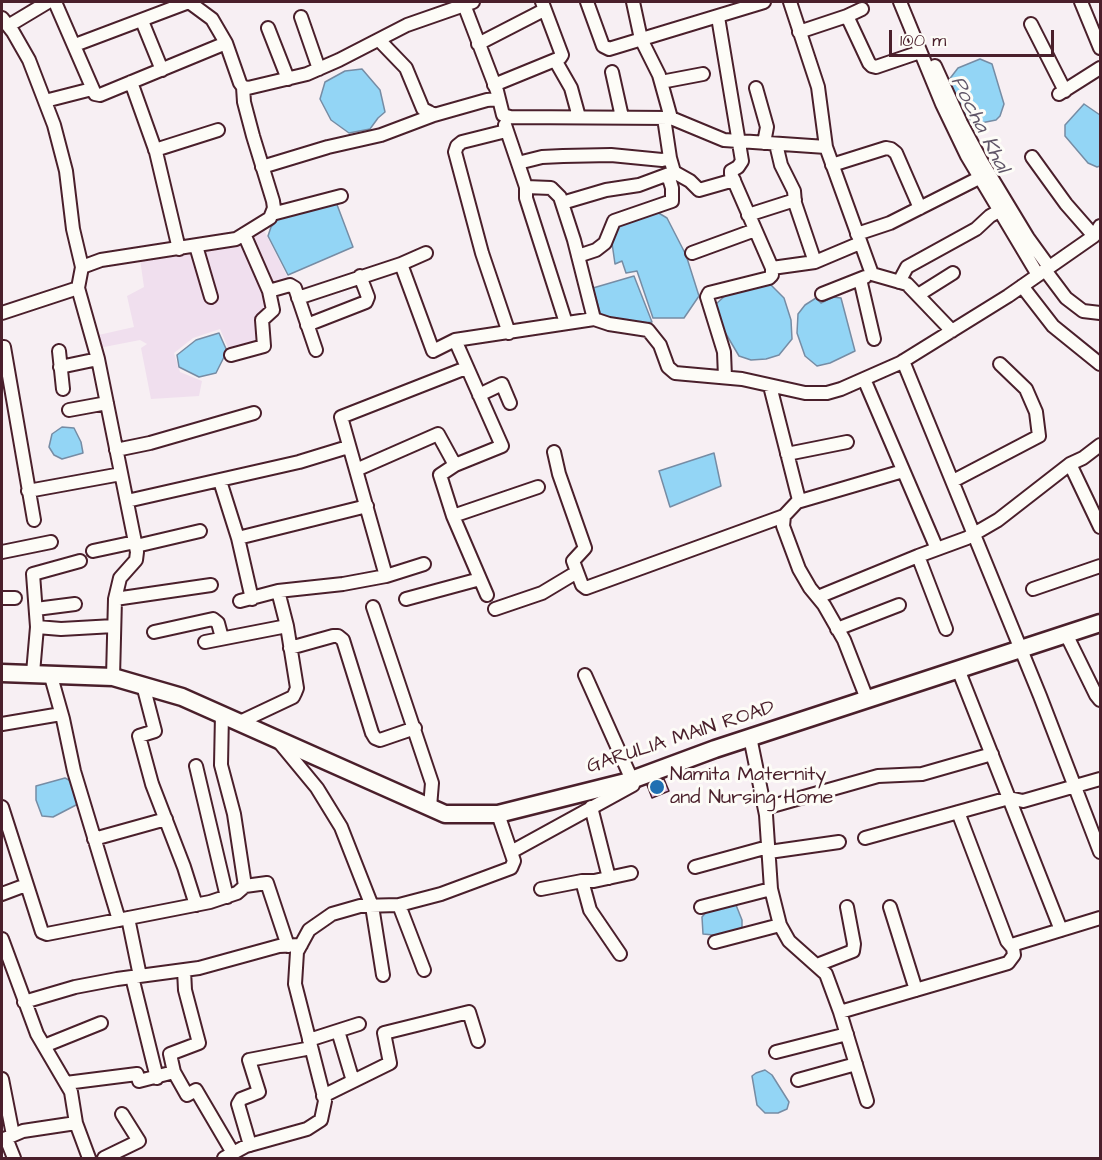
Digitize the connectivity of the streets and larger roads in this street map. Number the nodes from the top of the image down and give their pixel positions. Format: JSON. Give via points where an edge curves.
{"nodes":[{"id":1,"x":48,"y":2,"type":"edge"},
{"id":2,"x":55,"y":2,"type":"edge"},
{"id":3,"x":194,"y":2,"type":"edge"},
{"id":4,"x":587,"y":2,"type":"edge"},
{"id":5,"x":634,"y":2,"type":"edge"},
{"id":6,"x":764,"y":2,"type":"edge"},
{"id":7,"x":790,"y":2,"type":"edge"},
{"id":8,"x":900,"y":2,"type":"edge"},
{"id":9,"x":907,"y":2,"type":"edge"},
{"id":10,"x":1081,"y":2,"type":"edge"},
{"id":11,"x":466,"y":3,"type":"edge"},
{"id":12,"x":543,"y":6,"type":"edge"},
{"id":13,"x":862,"y":9,"type":"dead end"},
{"id":14,"x":723,"y":11,"type":"edge"},
{"id":15,"x":847,"y":16,"type":"junction"},
{"id":16,"x":301,"y":17,"type":"dead end"},
{"id":17,"x":142,"y":21,"type":"junction"},
{"id":18,"x":1031,"y":24,"type":"dead end"},
{"id":19,"x":6,"y":28,"type":"edge"},
{"id":20,"x":268,"y":28,"type":"dead end"},
{"id":21,"x":799,"y":32,"type":"junction"},
{"id":22,"x":641,"y":39,"type":"junction"},
{"id":23,"x":379,"y":40,"type":"junction"},
{"id":24,"x":226,"y":43,"type":"junction"},
{"id":25,"x":478,"y":44,"type":"junction"},
{"id":26,"x":75,"y":45,"type":"junction"},
{"id":27,"x":1101,"y":48,"type":"edge"},
{"id":28,"x":920,"y":52,"type":"junction"},
{"id":29,"x":555,"y":60,"type":"junction"},
{"id":30,"x":1101,"y":68,"type":"edge"},
{"id":31,"x":319,"y":69,"type":"junction"},
{"id":32,"x":162,"y":70,"type":"junction"},
{"id":33,"x":612,"y":72,"type":"dead end"},
{"id":34,"x":703,"y":74,"type":"dead end"},
{"id":35,"x":288,"y":79,"type":"junction"},
{"id":36,"x":131,"y":82,"type":"junction"},
{"id":37,"x":661,"y":82,"type":"junction"},
{"id":38,"x":494,"y":85,"type":"junction"},
{"id":39,"x":243,"y":87,"type":"junction"},
{"id":40,"x":756,"y":88,"type":"dead end"},
{"id":41,"x":92,"y":89,"type":"junction"},
{"id":42,"x":498,"y":99,"type":"junction"},
{"id":43,"x":45,"y":101,"type":"junction"},
{"id":44,"x":434,"y":115,"type":"junction"},
{"id":45,"x":503,"y":116,"type":"junction"},
{"id":46,"x":579,"y":117,"type":"junction"},
{"id":47,"x":622,"y":117,"type":"junction"},
{"id":48,"x":667,"y":118,"type":"junction"},
{"id":49,"x":218,"y":130,"type":"dead end"},
{"id":50,"x":506,"y":131,"type":"junction"},
{"id":51,"x":740,"y":141,"type":"junction"},
{"id":52,"x":770,"y":144,"type":"junction"},
{"id":53,"x":826,"y":147,"type":"junction"},
{"id":54,"x":155,"y":150,"type":"junction"},
{"id":55,"x":1032,"y":157,"type":"dead end"},
{"id":56,"x":670,"y":158,"type":"junction"},
{"id":57,"x":518,"y":163,"type":"junction"},
{"id":58,"x":832,"y":165,"type":"junction"},
{"id":59,"x":262,"y":166,"type":"junction"},
{"id":60,"x":671,"y":173,"type":"junction"},
{"id":61,"x":980,"y":178,"type":"junction"},
{"id":62,"x":734,"y":180,"type":"junction"},
{"id":63,"x":526,"y":187,"type":"junction"},
{"id":64,"x":340,"y":196,"type":"dead end"},
{"id":65,"x":795,"y":200,"type":"junction"},
{"id":66,"x":562,"y":203,"type":"junction"},
{"id":67,"x":920,"y":208,"type":"junction"},
{"id":68,"x":999,"y":211,"type":"junction"},
{"id":69,"x":272,"y":214,"type":"junction"},
{"id":70,"x":748,"y":215,"type":"junction"},
{"id":71,"x":755,"y":230,"type":"junction"},
{"id":72,"x":1097,"y":231,"type":"edge"},
{"id":73,"x":244,"y":234,"type":"junction"},
{"id":74,"x":858,"y":239,"type":"junction"},
{"id":75,"x":196,"y":246,"type":"junction"},
{"id":76,"x":179,"y":249,"type":"junction"},
{"id":77,"x":426,"y":253,"type":"dead end"},
{"id":78,"x":692,"y":253,"type":"dead end"},
{"id":79,"x":578,"y":256,"type":"junction"},
{"id":80,"x":815,"y":262,"type":"junction"},
{"id":81,"x":400,"y":264,"type":"junction"},
{"id":82,"x":82,"y":267,"type":"junction"},
{"id":83,"x":772,"y":268,"type":"junction"},
{"id":84,"x":1044,"y":270,"type":"junction"},
{"id":85,"x":953,"y":273,"type":"dead end"},
{"id":86,"x":360,"y":276,"type":"junction"},
{"id":87,"x":866,"y":276,"type":"junction"},
{"id":88,"x":899,"y":282,"type":"junction"},
{"id":89,"x":1022,"y":286,"type":"junction"},
{"id":90,"x":78,"y":288,"type":"junction"},
{"id":91,"x":269,"y":291,"type":"junction"},
{"id":92,"x":822,"y":294,"type":"dead end"},
{"id":93,"x":918,"y":295,"type":"junction"},
{"id":94,"x":211,"y":297,"type":"dead end"},
{"id":95,"x":298,"y":298,"type":"junction"},
{"id":96,"x":2,"y":313,"type":"edge"},
{"id":97,"x":1101,"y":313,"type":"edge"},
{"id":98,"x":594,"y":319,"type":"junction"},
{"id":99,"x":566,"y":323,"type":"junction"},
{"id":100,"x":307,"y":325,"type":"junction"},
{"id":101,"x":952,"y":331,"type":"junction"},
{"id":102,"x":509,"y":333,"type":"junction"},
{"id":103,"x":874,"y":339,"type":"dead end"},
{"id":104,"x":455,"y":340,"type":"junction"},
{"id":105,"x":2,"y":347,"type":"edge"},
{"id":106,"x":316,"y":350,"type":"dead end"},
{"id":107,"x":58,"y":351,"type":"dead end"},
{"id":108,"x":231,"y":355,"type":"dead end"},
{"id":109,"x":98,"y":359,"type":"junction"},
{"id":110,"x":903,"y":361,"type":"junction"},
{"id":111,"x":1000,"y":364,"type":"dead end"},
{"id":112,"x":1101,"y":364,"type":"edge"},
{"id":113,"x":60,"y":367,"type":"junction"},
{"id":114,"x":466,"y":368,"type":"junction"},
{"id":115,"x":725,"y":377,"type":"junction"},
{"id":116,"x":864,"y":379,"type":"junction"},
{"id":117,"x":770,"y":386,"type":"junction"},
{"id":118,"x":63,"y":389,"type":"dead end"},
{"id":119,"x":479,"y":395,"type":"junction"},
{"id":120,"x":107,"y":403,"type":"junction"},
{"id":121,"x":510,"y":403,"type":"dead end"},
{"id":122,"x":69,"y":410,"type":"dead end"},
{"id":123,"x":254,"y":412,"type":"dead end"},
{"id":124,"x":847,"y":442,"type":"dead end"},
{"id":125,"x":1101,"y":445,"type":"edge"},
{"id":126,"x":348,"y":447,"type":"junction"},
{"id":127,"x":116,"y":450,"type":"junction"},
{"id":128,"x":554,"y":452,"type":"dead end"},
{"id":129,"x":788,"y":454,"type":"junction"},
{"id":130,"x":1070,"y":464,"type":"junction"},
{"id":131,"x":455,"y":465,"type":"junction"},
{"id":132,"x":356,"y":470,"type":"junction"},
{"id":133,"x":903,"y":471,"type":"junction"},
{"id":134,"x":121,"y":474,"type":"junction"},
{"id":135,"x":220,"y":481,"type":"junction"},
{"id":136,"x":953,"y":482,"type":"junction"},
{"id":137,"x":538,"y":487,"type":"dead end"},
{"id":138,"x":28,"y":491,"type":"junction"},
{"id":139,"x":1101,"y":495,"type":"edge"},
{"id":140,"x":127,"y":501,"type":"junction"},
{"id":141,"x":1088,"y":501,"type":"junction"},
{"id":142,"x":797,"y":502,"type":"junction"},
{"id":143,"x":366,"y":506,"type":"junction"},
{"id":144,"x":453,"y":516,"type":"junction"},
{"id":145,"x":784,"y":516,"type":"junction"},
{"id":146,"x":34,"y":520,"type":"dead end"},
{"id":147,"x":1101,"y":527,"type":"edge"},
{"id":148,"x":200,"y":531,"type":"dead end"},
{"id":149,"x":974,"y":534,"type":"junction"},
{"id":150,"x":238,"y":538,"type":"junction"},
{"id":151,"x":51,"y":542,"type":"dead end"},
{"id":152,"x":136,"y":544,"type":"junction"},
{"id":153,"x":937,"y":549,"type":"junction"},
{"id":154,"x":93,"y":551,"type":"dead end"},
{"id":155,"x":2,"y":552,"type":"edge"},
{"id":156,"x":918,"y":556,"type":"junction"},
{"id":157,"x":80,"y":561,"type":"dead end"},
{"id":158,"x":423,"y":564,"type":"dead end"},
{"id":159,"x":1101,"y":566,"type":"edge"},
{"id":160,"x":577,"y":572,"type":"junction"},
{"id":161,"x":386,"y":576,"type":"junction"},
{"id":162,"x":480,"y":579,"type":"junction"},
{"id":163,"x":211,"y":585,"type":"dead end"},
{"id":164,"x":1033,"y":589,"type":"dead end"},
{"id":165,"x":278,"y":591,"type":"junction"},
{"id":166,"x":487,"y":594,"type":"dead end"},
{"id":167,"x":818,"y":597,"type":"junction"},
{"id":168,"x":2,"y":598,"type":"edge"},
{"id":169,"x":15,"y":598,"type":"dead end"},
{"id":170,"x":115,"y":599,"type":"junction"},
{"id":171,"x":406,"y":599,"type":"dead end"},
{"id":172,"x":75,"y":604,"type":"dead end"},
{"id":173,"x":899,"y":605,"type":"dead end"},
{"id":174,"x":373,"y":607,"type":"dead end"},
{"id":175,"x":36,"y":609,"type":"junction"},
{"id":176,"x":495,"y":609,"type":"dead end"},
{"id":177,"x":1101,"y":623,"type":"edge"},
{"id":178,"x":114,"y":626,"type":"junction"},
{"id":179,"x":287,"y":626,"type":"junction"},
{"id":180,"x":37,"y":627,"type":"junction"},
{"id":181,"x":837,"y":629,"type":"junction"},
{"id":182,"x":946,"y":629,"type":"dead end"},
{"id":183,"x":154,"y":632,"type":"dead end"},
{"id":184,"x":1066,"y":634,"type":"junction"},
{"id":185,"x":222,"y":638,"type":"junction"},
{"id":186,"x":205,"y":642,"type":"dead end"},
{"id":187,"x":290,"y":648,"type":"junction"},
{"id":188,"x":1021,"y":649,"type":"junction"},
{"id":189,"x":958,"y":669,"type":"junction"},
{"id":190,"x":2,"y":673,"type":"edge"},
{"id":191,"x":41,"y":673,"type":"junction"},
{"id":192,"x":585,"y":675,"type":"dead end"},
{"id":193,"x":113,"y":677,"type":"junction"},
{"id":194,"x":142,"y":685,"type":"junction"},
{"id":195,"x":867,"y":699,"type":"junction"},
{"id":196,"x":1101,"y":700,"type":"edge"},
{"id":197,"x":61,"y":714,"type":"junction"},
{"id":198,"x":222,"y":714,"type":"junction"},
{"id":199,"x":240,"y":722,"type":"junction"},
{"id":200,"x":2,"y":724,"type":"edge"},
{"id":201,"x":415,"y":728,"type":"junction"},
{"id":202,"x":750,"y":737,"type":"junction"},
{"id":203,"x":276,"y":739,"type":"junction"},
{"id":204,"x":992,"y":754,"type":"junction"},
{"id":205,"x":196,"y":766,"type":"dead end"},
{"id":206,"x":637,"y":778,"type":"junction"},
{"id":207,"x":1101,"y":779,"type":"edge"},
{"id":208,"x":1075,"y":787,"type":"junction"},
{"id":209,"x":1009,"y":798,"type":"junction"},
{"id":210,"x":2,"y":807,"type":"edge"},
{"id":211,"x":430,"y":807,"type":"junction"},
{"id":212,"x":591,"y":807,"type":"junction"},
{"id":213,"x":765,"y":808,"type":"junction"},
{"id":214,"x":958,"y":812,"type":"junction"},
{"id":215,"x":498,"y":814,"type":"junction"},
{"id":216,"x":166,"y":819,"type":"junction"},
{"id":217,"x":1096,"y":830,"type":"edge"},
{"id":218,"x":865,"y":838,"type":"dead end"},
{"id":219,"x":94,"y":839,"type":"junction"},
{"id":220,"x":839,"y":842,"type":"dead end"},
{"id":221,"x":769,"y":850,"type":"junction"},
{"id":222,"x":510,"y":852,"type":"junction"},
{"id":223,"x":1101,"y":852,"type":"edge"},
{"id":224,"x":695,"y":867,"type":"dead end"},
{"id":225,"x":631,"y":873,"type":"dead end"},
{"id":226,"x":609,"y":878,"type":"junction"},
{"id":227,"x":582,"y":880,"type":"junction"},
{"id":228,"x":26,"y":885,"type":"junction"},
{"id":229,"x":245,"y":886,"type":"junction"},
{"id":230,"x":541,"y":889,"type":"dead end"},
{"id":231,"x":771,"y":889,"type":"junction"},
{"id":232,"x":2,"y":894,"type":"edge"},
{"id":233,"x":227,"y":897,"type":"junction"},
{"id":234,"x":196,"y":905,"type":"junction"},
{"id":235,"x":399,"y":905,"type":"junction"},
{"id":236,"x":372,"y":906,"type":"junction"},
{"id":237,"x":701,"y":907,"type":"dead end"},
{"id":238,"x":847,"y":907,"type":"dead end"},
{"id":239,"x":890,"y":907,"type":"dead end"},
{"id":240,"x":1101,"y":918,"type":"edge"},
{"id":241,"x":123,"y":919,"type":"junction"},
{"id":242,"x":780,"y":925,"type":"junction"},
{"id":243,"x":1061,"y":930,"type":"junction"},
{"id":244,"x":716,"y":942,"type":"dead end"},
{"id":245,"x":2,"y":946,"type":"edge"},
{"id":246,"x":295,"y":946,"type":"junction"},
{"id":247,"x":1013,"y":948,"type":"junction"},
{"id":248,"x":620,"y":954,"type":"dead end"},
{"id":249,"x":816,"y":965,"type":"junction"},
{"id":250,"x":184,"y":970,"type":"junction"},
{"id":251,"x":424,"y":970,"type":"dead end"},
{"id":252,"x":383,"y":975,"type":"dead end"},
{"id":253,"x":136,"y":976,"type":"junction"},
{"id":254,"x":916,"y":990,"type":"junction"},
{"id":255,"x":24,"y":1002,"type":"junction"},
{"id":256,"x":840,"y":1012,"type":"junction"},
{"id":257,"x":101,"y":1023,"type":"dead end"},
{"id":258,"x":359,"y":1024,"type":"dead end"},
{"id":259,"x":338,"y":1031,"type":"junction"},
{"id":260,"x":847,"y":1034,"type":"junction"},
{"id":261,"x":478,"y":1041,"type":"dead end"},
{"id":262,"x":310,"y":1044,"type":"junction"},
{"id":263,"x":44,"y":1046,"type":"junction"},
{"id":264,"x":776,"y":1052,"type":"dead end"},
{"id":265,"x":856,"y":1064,"type":"junction"},
{"id":266,"x":174,"y":1072,"type":"junction"},
{"id":267,"x":157,"y":1078,"type":"junction"},
{"id":268,"x":2,"y":1079,"type":"edge"},
{"id":269,"x":798,"y":1080,"type":"dead end"},
{"id":270,"x":353,"y":1081,"type":"junction"},
{"id":271,"x":66,"y":1083,"type":"junction"},
{"id":272,"x":323,"y":1096,"type":"junction"},
{"id":273,"x":867,"y":1101,"type":"dead end"},
{"id":274,"x":122,"y":1114,"type":"dead end"},
{"id":275,"x":76,"y":1124,"type":"junction"},
{"id":276,"x":7,"y":1138,"type":"edge"},
{"id":277,"x":250,"y":1145,"type":"junction"},
{"id":278,"x":228,"y":1156,"type":"edge"},
{"id":279,"x":14,"y":1158,"type":"edge"},
{"id":280,"x":89,"y":1158,"type":"edge"},
{"id":281,"x":104,"y":1158,"type":"edge"}],
"edges":[{"from":1,"to":19,"type":"street"},
{"from":2,"to":26,"type":"street"},
{"from":3,"to":17,"type":"street"},
{"from":3,"to":24,"type":"street","via":[[212,19]]},
{"from":4,"to":22,"type":"street","via":[[603,46],[609,49]]},
{"from":5,"to":22,"type":"street"},
{"from":6,"to":14,"type":"street"},
{"from":7,"to":21,"type":"street"},
{"from":8,"to":28,"type":"street"},
{"from":9,"to":84,"type":"street","via":[[966,133]]},
{"from":10,"to":27,"type":"street"},
{"from":11,"to":23,"type":"street"},
{"from":11,"to":25,"type":"street"},
{"from":12,"to":25,"type":"street"},
{"from":12,"to":29,"type":"street","via":[[562,51]]},
{"from":13,"to":15,"type":"street"},
{"from":14,"to":22,"type":"street"},
{"from":14,"to":51,"type":"street"},
{"from":15,"to":21,"type":"street"},
{"from":15,"to":28,"type":"street","via":[[872,66]]},
{"from":16,"to":31,"type":"street"},
{"from":17,"to":26,"type":"street"},
{"from":17,"to":32,"type":"street"},
{"from":18,"to":30,"type":"street","via":[[1061,93]]},
{"from":19,"to":43,"type":"street","via":[[29,60]]},
{"from":20,"to":35,"type":"street"},
{"from":21,"to":53,"type":"street","via":[[818,87]]},
{"from":22,"to":37,"type":"street"},
{"from":23,"to":31,"type":"street"},
{"from":23,"to":44,"type":"street","via":[[406,68],[423,109]]},
{"from":24,"to":32,"type":"street"},
{"from":24,"to":39,"type":"street"},
{"from":25,"to":38,"type":"street"},
{"from":26,"to":41,"type":"street"},
{"from":28,"to":61,"type":"street"},
{"from":29,"to":38,"type":"street"},
{"from":29,"to":46,"type":"street"},
{"from":31,"to":35,"type":"street"},
{"from":32,"to":36,"type":"street"},
{"from":33,"to":47,"type":"street"},
{"from":34,"to":37,"type":"street"},
{"from":35,"to":39,"type":"street"},
{"from":36,"to":41,"type":"street","via":[[100,95]]},
{"from":36,"to":54,"type":"street"},
{"from":37,"to":48,"type":"street"},
{"from":38,"to":42,"type":"street"},
{"from":39,"to":59,"type":"street"},
{"from":40,"to":52,"type":"street"},
{"from":41,"to":43,"type":"street"},
{"from":42,"to":44,"type":"street"},
{"from":42,"to":45,"type":"street"},
{"from":43,"to":82,"type":"street","via":[[66,171]]},
{"from":44,"to":59,"type":"street","via":[[381,135]]},
{"from":45,"to":46,"type":"street"},
{"from":45,"to":50,"type":"street"},
{"from":46,"to":47,"type":"street"},
{"from":47,"to":48,"type":"street"},
{"from":48,"to":51,"type":"street","via":[[724,140]]},
{"from":48,"to":56,"type":"street"},
{"from":49,"to":54,"type":"street"},
{"from":50,"to":57,"type":"street"},
{"from":50,"to":102,"type":"street","via":[[462,142],[455,152],[482,253]]},
{"from":51,"to":52,"type":"street"},
{"from":51,"to":62,"type":"street","via":[[742,161],[731,171]]},
{"from":52,"to":53,"type":"street"},
{"from":52,"to":65,"type":"street"},
{"from":53,"to":58,"type":"street"},
{"from":54,"to":76,"type":"street"},
{"from":55,"to":72,"type":"street","via":[[1066,204]]},
{"from":56,"to":57,"type":"street","via":[[563,156]]},
{"from":56,"to":60,"type":"street"},
{"from":57,"to":63,"type":"street"},
{"from":58,"to":67,"type":"street","via":[[891,149]]},
{"from":58,"to":74,"type":"street"},
{"from":59,"to":69,"type":"street","via":[[273,201]]},
{"from":60,"to":62,"type":"street","via":[[690,181],[699,190]]},
{"from":60,"to":66,"type":"street","via":[[639,185]]},
{"from":60,"to":79,"type":"street","via":[[672,201],[614,221],[605,243]]},
{"from":61,"to":67,"type":"street"},
{"from":61,"to":68,"type":"street"},
{"from":62,"to":70,"type":"street"},
{"from":63,"to":66,"type":"street","via":[[551,188]]},
{"from":63,"to":99,"type":"street","via":[[526,198]]},
{"from":64,"to":69,"type":"street"},
{"from":65,"to":70,"type":"street"},
{"from":65,"to":80,"type":"street"},
{"from":66,"to":79,"type":"street"},
{"from":67,"to":74,"type":"street"},
{"from":68,"to":84,"type":"street"},
{"from":68,"to":88,"type":"street","via":[[976,229],[907,267]]},
{"from":69,"to":73,"type":"street"},
{"from":70,"to":71,"type":"street"},
{"from":71,"to":78,"type":"street"},
{"from":71,"to":83,"type":"street"},
{"from":72,"to":84,"type":"street"},
{"from":73,"to":75,"type":"street"},
{"from":73,"to":91,"type":"street"},
{"from":74,"to":80,"type":"street"},
{"from":74,"to":87,"type":"street"},
{"from":75,"to":76,"type":"street"},
{"from":75,"to":94,"type":"street"},
{"from":76,"to":82,"type":"street","via":[[101,260]]},
{"from":77,"to":81,"type":"street"},
{"from":79,"to":98,"type":"street"},
{"from":80,"to":83,"type":"street"},
{"from":81,"to":86,"type":"street"},
{"from":81,"to":104,"type":"street","via":[[433,351]]},
{"from":82,"to":90,"type":"street"},
{"from":83,"to":115,"type":"street","via":[[769,278],[709,293],[707,297],[724,352]]},
{"from":84,"to":89,"type":"street"},
{"from":84,"to":97,"type":"street","via":[[1083,311]]},
{"from":85,"to":93,"type":"street"},
{"from":86,"to":95,"type":"street"},
{"from":86,"to":100,"type":"street","via":[[368,297],[366,302]]},
{"from":87,"to":88,"type":"street"},
{"from":87,"to":92,"type":"street"},
{"from":87,"to":103,"type":"street"},
{"from":88,"to":93,"type":"street"},
{"from":89,"to":101,"type":"street"},
{"from":89,"to":112,"type":"street","via":[[1053,326]]},
{"from":90,"to":96,"type":"street"},
{"from":90,"to":109,"type":"street"},
{"from":91,"to":95,"type":"street","via":[[293,285]]},
{"from":91,"to":108,"type":"street","via":[[273,310],[262,320],[264,346]]},
{"from":93,"to":101,"type":"street"},
{"from":95,"to":100,"type":"street"},
{"from":98,"to":99,"type":"street"},
{"from":98,"to":115,"type":"street","via":[[648,330],[675,373]]},
{"from":99,"to":102,"type":"street"},
{"from":100,"to":106,"type":"street"},
{"from":101,"to":110,"type":"street"},
{"from":102,"to":104,"type":"street"},
{"from":104,"to":114,"type":"street"},
{"from":105,"to":138,"type":"street"},
{"from":107,"to":113,"type":"street"},
{"from":109,"to":113,"type":"street"},
{"from":109,"to":120,"type":"street"},
{"from":110,"to":116,"type":"street"},
{"from":110,"to":136,"type":"street"},
{"from":111,"to":136,"type":"street","via":[[1026,389],[1036,412],[1038,436]]},
{"from":113,"to":118,"type":"street"},
{"from":114,"to":119,"type":"street"},
{"from":114,"to":126,"type":"street","via":[[341,417]]},
{"from":115,"to":117,"type":"street"},
{"from":116,"to":117,"type":"street","via":[[816,394]]},
{"from":116,"to":133,"type":"street"},
{"from":117,"to":129,"type":"street"},
{"from":119,"to":121,"type":"street","via":[[502,384]]},
{"from":119,"to":131,"type":"street","via":[[502,446]]},
{"from":120,"to":122,"type":"street"},
{"from":120,"to":127,"type":"street"},
{"from":123,"to":127,"type":"street"},
{"from":124,"to":129,"type":"street"},
{"from":125,"to":130,"type":"street"},
{"from":126,"to":132,"type":"street"},
{"from":126,"to":135,"type":"street"},
{"from":127,"to":134,"type":"street"},
{"from":128,"to":160,"type":"street","via":[[585,548],[573,561]]},
{"from":129,"to":142,"type":"street"},
{"from":130,"to":141,"type":"street"},
{"from":130,"to":149,"type":"street"},
{"from":131,"to":132,"type":"street","via":[[438,434]]},
{"from":131,"to":144,"type":"street","via":[[440,475]]},
{"from":132,"to":143,"type":"street"},
{"from":133,"to":142,"type":"street"},
{"from":133,"to":153,"type":"street"},
{"from":134,"to":138,"type":"street"},
{"from":134,"to":140,"type":"street"},
{"from":135,"to":140,"type":"street"},
{"from":135,"to":150,"type":"street"},
{"from":136,"to":149,"type":"street"},
{"from":137,"to":144,"type":"street"},
{"from":138,"to":146,"type":"street"},
{"from":139,"to":141,"type":"street"},
{"from":140,"to":152,"type":"street"},
{"from":141,"to":147,"type":"street"},
{"from":142,"to":145,"type":"street"},
{"from":143,"to":150,"type":"street"},
{"from":143,"to":161,"type":"street"},
{"from":144,"to":162,"type":"street"},
{"from":145,"to":160,"type":"street","via":[[591,587],[582,585]]},
{"from":145,"to":167,"type":"street","via":[[783,526],[799,569]]},
{"from":148,"to":152,"type":"street"},
{"from":149,"to":153,"type":"street"},
{"from":149,"to":188,"type":"street"},
{"from":150,"to":165,"type":"street","via":[[246,600]]},
{"from":151,"to":155,"type":"street"},
{"from":152,"to":154,"type":"street"},
{"from":152,"to":170,"type":"street","via":[[136,560],[120,578]]},
{"from":153,"to":156,"type":"street"},
{"from":156,"to":167,"type":"street"},
{"from":156,"to":182,"type":"street"},
{"from":157,"to":175,"type":"street","via":[[33,574]]},
{"from":158,"to":161,"type":"street"},
{"from":159,"to":164,"type":"street"},
{"from":160,"to":176,"type":"street","via":[[542,593]]},
{"from":161,"to":165,"type":"street"},
{"from":162,"to":166,"type":"street"},
{"from":162,"to":171,"type":"street"},
{"from":163,"to":170,"type":"street"},
{"from":165,"to":179,"type":"street"},
{"from":167,"to":181,"type":"street"},
{"from":168,"to":169,"type":"street"},
{"from":170,"to":178,"type":"street"},
{"from":172,"to":175,"type":"street"},
{"from":173,"to":181,"type":"street"},
{"from":174,"to":201,"type":"street"},
{"from":175,"to":180,"type":"street"},
{"from":177,"to":184,"type":"street","name":"GARULIA MAIN ROAD"},
{"from":178,"to":180,"type":"street"},
{"from":178,"to":193,"type":"street"},
{"from":179,"to":185,"type":"street"},
{"from":179,"to":187,"type":"street"},
{"from":180,"to":191,"type":"street"},
{"from":181,"to":195,"type":"street"},
{"from":183,"to":185,"type":"street","via":[[213,619]]},
{"from":184,"to":188,"type":"street","name":"GARULIA MAIN ROAD"},
{"from":184,"to":196,"type":"street"},
{"from":185,"to":186,"type":"street"},
{"from":187,"to":199,"type":"street","via":[[297,688],[293,697]]},
{"from":187,"to":201,"type":"street","via":[[338,636],[343,640],[375,738],[380,740]]},
{"from":188,"to":189,"type":"street","name":"GARULIA MAIN ROAD"},
{"from":188,"to":208,"type":"street"},
{"from":189,"to":195,"type":"street","name":"GARULIA MAIN ROAD"},
{"from":189,"to":204,"type":"street"},
{"from":190,"to":191,"type":"street","name":"GARULIA MAIN ROAD"},
{"from":191,"to":193,"type":"street","name":"GARULIA MAIN ROAD"},
{"from":191,"to":197,"type":"street"},
{"from":192,"to":206,"type":"street"},
{"from":193,"to":194,"type":"street","name":"GARULIA MAIN ROAD"},
{"from":194,"to":198,"type":"street","name":"GARULIA MAIN ROAD"},
{"from":194,"to":216,"type":"street","via":[[155,731],[139,736]]},
{"from":195,"to":202,"type":"street","name":"GARULIA MAIN ROAD"},
{"from":197,"to":200,"type":"street"},
{"from":197,"to":219,"type":"street"},
{"from":198,"to":199,"type":"street","name":"GARULIA MAIN ROAD"},
{"from":198,"to":229,"type":"street","via":[[221,765],[234,814]]},
{"from":199,"to":203,"type":"street","name":"GARULIA MAIN ROAD"},
{"from":201,"to":211,"type":"street","via":[[432,783]]},
{"from":202,"to":206,"type":"street","name":"GARULIA MAIN ROAD"},
{"from":202,"to":213,"type":"street"},
{"from":203,"to":211,"type":"street","name":"GARULIA MAIN ROAD"},
{"from":203,"to":236,"type":"street","via":[[332,812]]},
{"from":204,"to":209,"type":"street"},
{"from":204,"to":213,"type":"street","via":[[922,774],[878,776]]},
{"from":205,"to":233,"type":"street"},
{"from":206,"to":212,"type":"street","via":[[635,784]]},
{"from":206,"to":215,"type":"street","name":"GARULIA MAIN ROAD"},
{"from":207,"to":208,"type":"street"},
{"from":208,"to":209,"type":"street","via":[[1023,801]]},
{"from":208,"to":217,"type":"street"},
{"from":209,"to":214,"type":"street"},
{"from":209,"to":243,"type":"street"},
{"from":210,"to":228,"type":"street"},
{"from":211,"to":215,"type":"street","name":"GARULIA MAIN ROAD","via":[[445,814]]},
{"from":212,"to":222,"type":"street"},
{"from":212,"to":226,"type":"street"},
{"from":213,"to":221,"type":"street"},
{"from":214,"to":218,"type":"street"},
{"from":214,"to":247,"type":"street"},
{"from":215,"to":222,"type":"street"},
{"from":216,"to":219,"type":"street"},
{"from":216,"to":234,"type":"street"},
{"from":217,"to":223,"type":"street"},
{"from":219,"to":241,"type":"street"},
{"from":220,"to":221,"type":"street"},
{"from":221,"to":224,"type":"street"},
{"from":221,"to":231,"type":"street"},
{"from":222,"to":235,"type":"street","via":[[514,861],[511,868]]},
{"from":225,"to":226,"type":"street"},
{"from":226,"to":227,"type":"street"},
{"from":227,"to":230,"type":"street"},
{"from":227,"to":248,"type":"street","via":[[590,910]]},
{"from":228,"to":232,"type":"street"},
{"from":228,"to":241,"type":"street","via":[[42,932],[47,934]]},
{"from":229,"to":233,"type":"street"},
{"from":229,"to":246,"type":"street","via":[[267,883]]},
{"from":231,"to":237,"type":"street"},
{"from":231,"to":242,"type":"street"},
{"from":233,"to":234,"type":"street"},
{"from":234,"to":241,"type":"street"},
{"from":235,"to":236,"type":"street"},
{"from":235,"to":251,"type":"street"},
{"from":236,"to":246,"type":"street","via":[[333,914],[309,930]]},
{"from":236,"to":252,"type":"street"},
{"from":238,"to":249,"type":"street","via":[[853,951]]},
{"from":239,"to":254,"type":"street"},
{"from":240,"to":243,"type":"street"},
{"from":241,"to":253,"type":"street"},
{"from":242,"to":244,"type":"street"},
{"from":242,"to":249,"type":"street","via":[[789,941]]},
{"from":243,"to":247,"type":"street","via":[[1015,944]]},
{"from":245,"to":255,"type":"street"},
{"from":246,"to":250,"type":"street","via":[[279,946]]},
{"from":246,"to":262,"type":"street","via":[[295,984]]},
{"from":247,"to":254,"type":"street","via":[[1014,955],[1008,963]]},
{"from":249,"to":256,"type":"street","via":[[826,974]]},
{"from":250,"to":253,"type":"street"},
{"from":250,"to":266,"type":"street","via":[[185,990],[200,1043],[170,1054]]},
{"from":253,"to":255,"type":"street","via":[[75,987]]},
{"from":253,"to":267,"type":"street"},
{"from":254,"to":256,"type":"street"},
{"from":255,"to":263,"type":"street"},
{"from":256,"to":260,"type":"street"},
{"from":257,"to":263,"type":"street"},
{"from":258,"to":259,"type":"street"},
{"from":259,"to":262,"type":"street"},
{"from":259,"to":270,"type":"street"},
{"from":260,"to":264,"type":"street"},
{"from":260,"to":265,"type":"street"},
{"from":261,"to":270,"type":"street","via":[[469,1012],[384,1033],[390,1063]]},
{"from":262,"to":272,"type":"street"},
{"from":262,"to":277,"type":"street","via":[[249,1060],[259,1092],[238,1104]]},
{"from":263,"to":271,"type":"street"},
{"from":265,"to":269,"type":"street"},
{"from":265,"to":273,"type":"street"},
{"from":266,"to":267,"type":"street"},
{"from":266,"to":278,"type":"street","via":[[187,1095],[196,1090]]},
{"from":267,"to":271,"type":"street","via":[[139,1081],[136,1074]]},
{"from":268,"to":276,"type":"street"},
{"from":270,"to":272,"type":"street"},
{"from":271,"to":275,"type":"street"},
{"from":272,"to":277,"type":"street","via":[[321,1120],[307,1129]]},
{"from":274,"to":281,"type":"street","via":[[139,1141]]},
{"from":275,"to":276,"type":"street","via":[[23,1131]]},
{"from":275,"to":280,"type":"street"},
{"from":276,"to":279,"type":"street"},
{"from":277,"to":278,"type":"street"}]}
